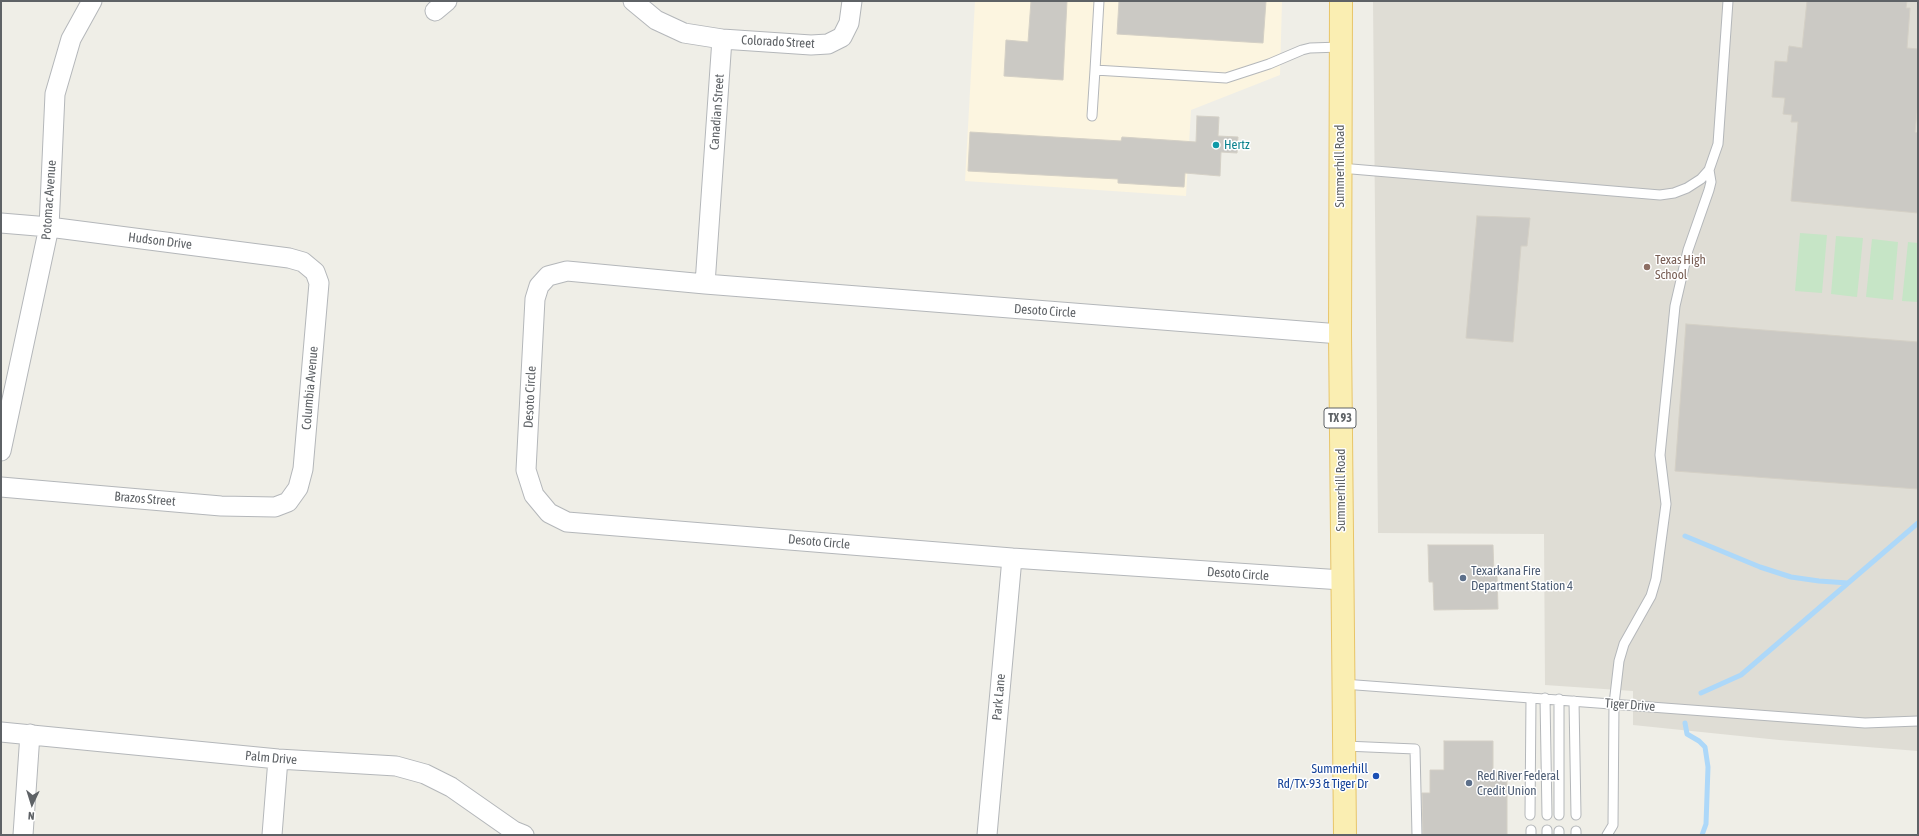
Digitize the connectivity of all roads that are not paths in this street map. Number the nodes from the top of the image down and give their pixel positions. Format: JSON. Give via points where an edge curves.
{"nodes":[{"id":1,"x":92,"y":1,"type":"edge"},
{"id":2,"x":633,"y":1,"type":"edge"},
{"id":3,"x":852,"y":1,"type":"edge"},
{"id":4,"x":1098,"y":1,"type":"edge"},
{"id":5,"x":1341,"y":1,"type":"edge"},
{"id":6,"x":1728,"y":1,"type":"edge"},
{"id":7,"x":722,"y":39,"type":"junction"},
{"id":8,"x":1341,"y":47,"type":"junction"},
{"id":9,"x":1095,"y":70,"type":"junction"},
{"id":10,"x":1092,"y":116,"type":"dead end"},
{"id":11,"x":1340,"y":168,"type":"junction"},
{"id":12,"x":1709,"y":170,"type":"junction"},
{"id":13,"x":1,"y":223,"type":"edge"},
{"id":14,"x":49,"y":228,"type":"junction"},
{"id":15,"x":315,"y":272,"type":"joint"},
{"id":16,"x":705,"y":284,"type":"junction"},
{"id":17,"x":1340,"y":334,"type":"junction"},
{"id":18,"x":1,"y":451,"type":"edge"},
{"id":19,"x":1,"y":487,"type":"edge"},
{"id":20,"x":288,"y":502,"type":"joint"},
{"id":21,"x":1012,"y":558,"type":"junction"},
{"id":22,"x":1342,"y":580,"type":"junction"},
{"id":23,"x":1343,"y":684,"type":"junction"},
{"id":24,"x":1531,"y":698,"type":"junction"},
{"id":25,"x":1544,"y":698,"type":"junction"},
{"id":26,"x":1559,"y":700,"type":"junction"},
{"id":27,"x":1574,"y":701,"type":"junction"},
{"id":28,"x":1614,"y":704,"type":"junction"},
{"id":29,"x":1918,"y":721,"type":"edge"},
{"id":30,"x":1,"y":732,"type":"edge"},
{"id":31,"x":30,"y":734,"type":"junction"},
{"id":32,"x":1345,"y":746,"type":"junction"},
{"id":33,"x":278,"y":759,"type":"junction"},
{"id":34,"x":1559,"y":814,"type":"dead end"},
{"id":35,"x":1530,"y":815,"type":"dead end"},
{"id":36,"x":1547,"y":815,"type":"dead end"},
{"id":37,"x":1576,"y":815,"type":"dead end"},
{"id":38,"x":23,"y":835,"type":"edge"},
{"id":39,"x":272,"y":835,"type":"edge"},
{"id":40,"x":524,"y":835,"type":"edge"},
{"id":41,"x":987,"y":835,"type":"edge"},
{"id":42,"x":1345,"y":835,"type":"edge"},
{"id":43,"x":1417,"y":835,"type":"edge"},
{"id":44,"x":1607,"y":835,"type":"edge"}],
"edges":[{"from":1,"to":14,"type":"street","name":"Potomac Avenue","via":[[70,39],[55,94]]},
{"from":2,"to":7,"type":"street","via":[[656,20],[684,33]]},
{"from":3,"to":7,"type":"street","name":"Colorado Street","via":[[849,23],[842,37],[828,44]]},
{"from":4,"to":9,"type":"lane"},
{"from":5,"to":8,"type":"main road","name":"Summerhill Road","number":"TX 93"},
{"from":6,"to":12,"type":"lane","via":[[1718,144]]},
{"from":7,"to":16,"type":"street","name":"Canadian Street"},
{"from":8,"to":9,"type":"lane","via":[[1302,50],[1226,78]]},
{"from":8,"to":11,"type":"main road","name":"Summerhill Road","number":"TX 93"},
{"from":9,"to":10,"type":"lane"},
{"from":11,"to":12,"type":"lane","via":[[1660,195],[1687,188]]},
{"from":11,"to":17,"type":"main road","name":"Summerhill Road","number":"TX 93"},
{"from":12,"to":28,"type":"lane","via":[[1711,182],[1688,250],[1675,306],[1660,455],[1666,504],[1656,578],[1651,596],[1624,644],[1619,661]]},
{"from":13,"to":14,"type":"street","name":"Hudson Drive"},
{"from":14,"to":15,"type":"street","name":"Hudson Drive","via":[[289,258],[303,262]]},
{"from":14,"to":18,"type":"street","name":"Potomac Avenue"},
{"from":15,"to":20,"type":"street","name":"Columbia Avenue","via":[[320,283],[303,469],[298,488]]},
{"from":16,"to":17,"type":"street","name":"Desoto Circle"},
{"from":16,"to":21,"type":"street","name":"Desoto Circle","via":[[567,271],[548,276],[539,286],[535,298],[526,470],[534,495],[548,512],[567,522]]},
{"from":17,"to":22,"type":"main road","name":"Summerhill Road","number":"TX 93"},
{"from":19,"to":20,"type":"street","name":"Brazos Street","via":[[221,506],[275,507]]},
{"from":21,"to":22,"type":"street","name":"Desoto Circle"},
{"from":21,"to":41,"type":"street","name":"Park Lane"},
{"from":22,"to":23,"type":"main road","name":"Summerhill Road","number":"TX 93"},
{"from":23,"to":24,"type":"lane","name":"Tiger Drive"},
{"from":23,"to":32,"type":"main road","name":"Summerhill Road","number":"TX 93"},
{"from":24,"to":25,"type":"lane","name":"Tiger Drive"},
{"from":24,"to":35,"type":"lane"},
{"from":25,"to":26,"type":"lane","name":"Tiger Drive"},
{"from":25,"to":36,"type":"lane"},
{"from":26,"to":27,"type":"lane","name":"Tiger Drive"},
{"from":26,"to":34,"type":"lane"},
{"from":27,"to":28,"type":"lane","name":"Tiger Drive"},
{"from":27,"to":37,"type":"lane"},
{"from":28,"to":29,"type":"lane","name":"Tiger Drive","via":[[1866,723]]},
{"from":28,"to":44,"type":"lane","via":[[1613,825]]},
{"from":30,"to":31,"type":"street","name":"Palm Drive"},
{"from":31,"to":33,"type":"street","name":"Palm Drive"},
{"from":31,"to":38,"type":"street"},
{"from":32,"to":42,"type":"main road","name":"Summerhill Road","number":"TX 93"},
{"from":32,"to":43,"type":"lane","via":[[1415,749]]},
{"from":33,"to":39,"type":"street"},
{"from":33,"to":40,"type":"street","name":"Palm Drive","via":[[396,766],[424,774],[452,787],[514,831]]}]}
